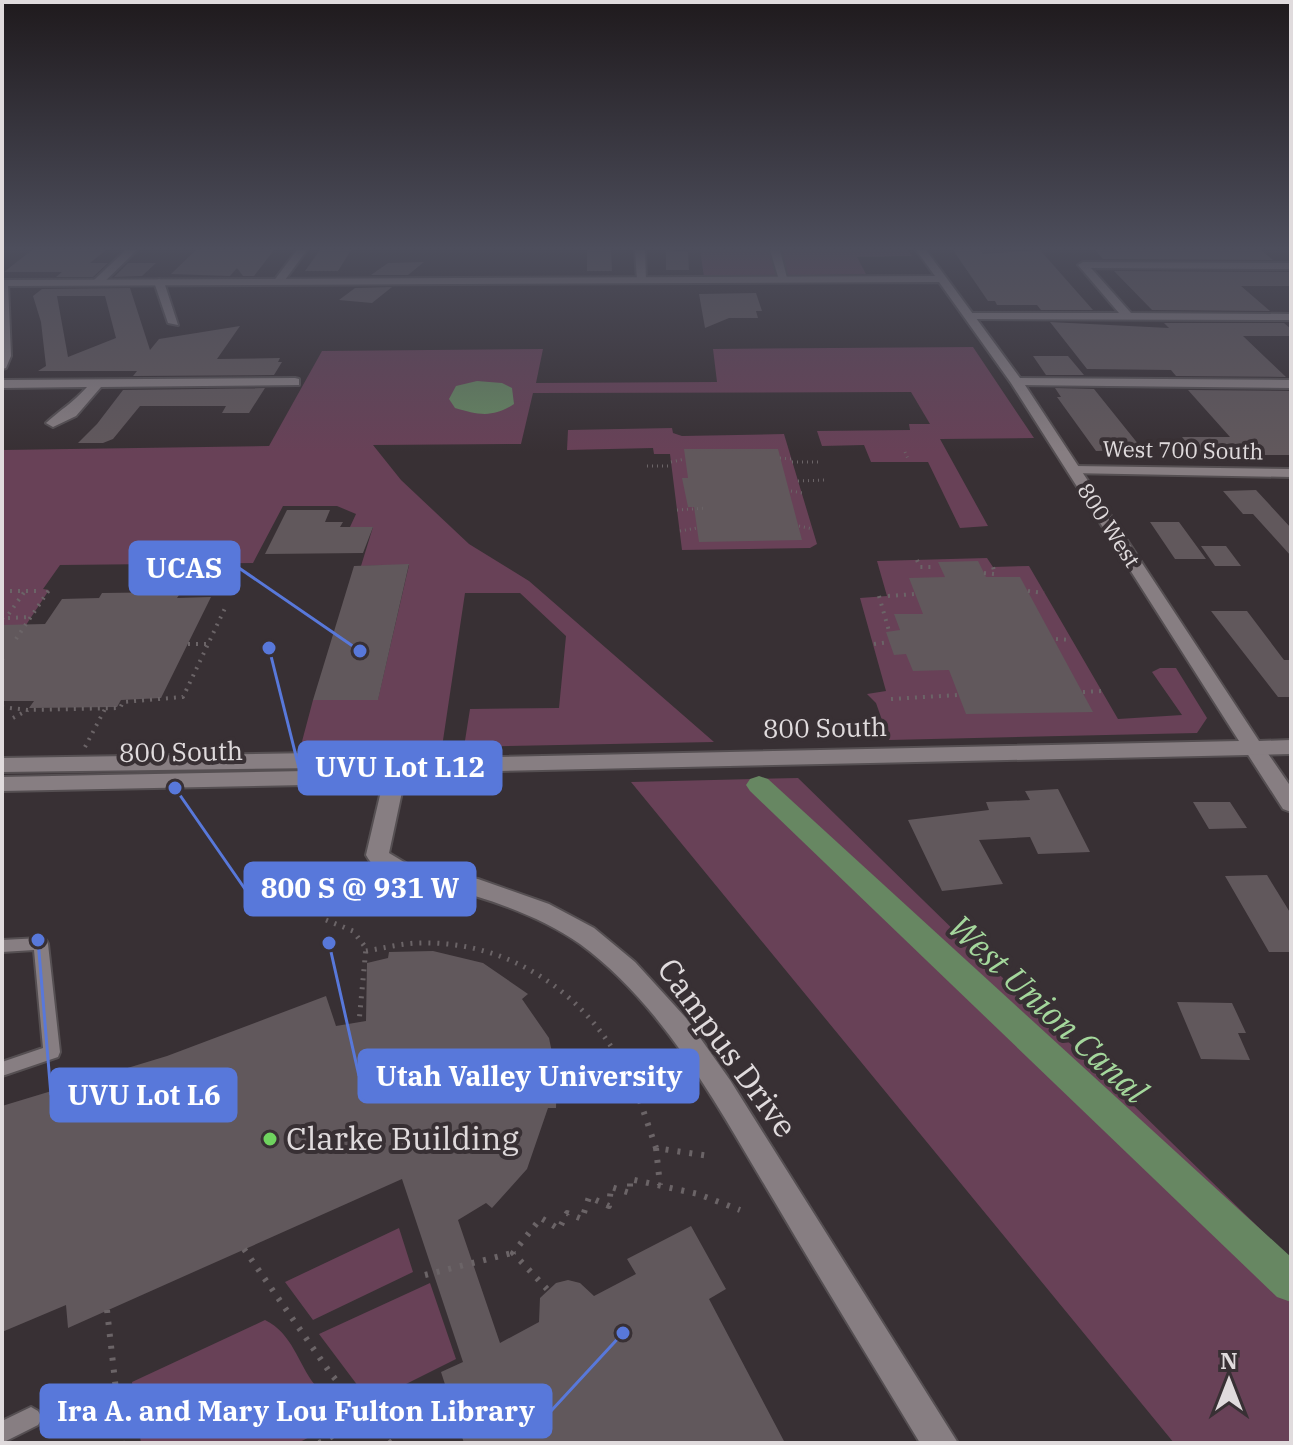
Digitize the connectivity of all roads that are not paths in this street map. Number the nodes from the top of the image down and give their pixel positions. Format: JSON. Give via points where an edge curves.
{"nodes":[{"id":1,"x":3,"y":317,"type":"edge"},
{"id":2,"x":172,"y":317,"type":"edge"},
{"id":3,"x":972,"y":317,"type":"edge"},
{"id":4,"x":174,"y":323,"type":"dead end"},
{"id":5,"x":2,"y":365,"type":"edge"},
{"id":6,"x":295,"y":382,"type":"dead end"},
{"id":7,"x":1017,"y":382,"type":"junction"},
{"id":8,"x":2,"y":384,"type":"edge"},
{"id":9,"x":97,"y":384,"type":"junction"},
{"id":10,"x":1291,"y":384,"type":"edge"},
{"id":11,"x":53,"y":423,"type":"dead end"},
{"id":12,"x":1074,"y":470,"type":"junction"},
{"id":13,"x":1274,"y":473,"type":"junction"},
{"id":14,"x":1291,"y":473,"type":"edge"},
{"id":15,"x":1291,"y":486,"type":"edge"},
{"id":16,"x":1253,"y":747,"type":"junction"},
{"id":17,"x":1291,"y":747,"type":"edge"},
{"id":18,"x":2,"y":765,"type":"edge"},
{"id":19,"x":84,"y":767,"type":"junction"},
{"id":20,"x":397,"y":767,"type":"junction"},
{"id":21,"x":2,"y":784,"type":"edge"},
{"id":22,"x":1291,"y":804,"type":"edge"},
{"id":23,"x":2,"y":946,"type":"edge"},
{"id":24,"x":2,"y":1069,"type":"edge"},
{"id":25,"x":31,"y":1418,"type":"dead end"},
{"id":26,"x":2,"y":1432,"type":"edge"},
{"id":27,"x":940,"y":1443,"type":"edge"}],
"edges":[{"from":1,"to":5,"type":"street"},
{"from":2,"to":4,"type":"street"},
{"from":3,"to":7,"type":"street","name":"800 West"},
{"from":6,"to":9,"type":"street"},
{"from":7,"to":10,"type":"street"},
{"from":7,"to":12,"type":"street","name":"800 West"},
{"from":8,"to":9,"type":"street"},
{"from":9,"to":11,"type":"street","via":[[71,413]]},
{"from":12,"to":13,"type":"street","name":"West 700 South"},
{"from":12,"to":16,"type":"street","name":"800 West"},
{"from":13,"to":14,"type":"street","name":"West 700 South"},
{"from":13,"to":15,"type":"street"},
{"from":16,"to":17,"type":"street","name":"800 South"},
{"from":16,"to":20,"type":"street","name":"800 South"},
{"from":16,"to":22,"type":"street","name":"800 West"},
{"from":18,"to":19,"type":"street","name":"800 South"},
{"from":19,"to":20,"type":"street","name":"800 South","via":[[306,778],[360,767]]},
{"from":19,"to":21,"type":"street","name":"800 South"},
{"from":20,"to":27,"type":"street","name":"Campus Drive","via":[[377,855],[388,868],[409,877],[474,887],[539,910],[597,943],[653,995],[722,1090]]},
{"from":23,"to":24,"type":"lane","via":[[41,944],[52,1052]]},
{"from":25,"to":26,"type":"lane"}]}
